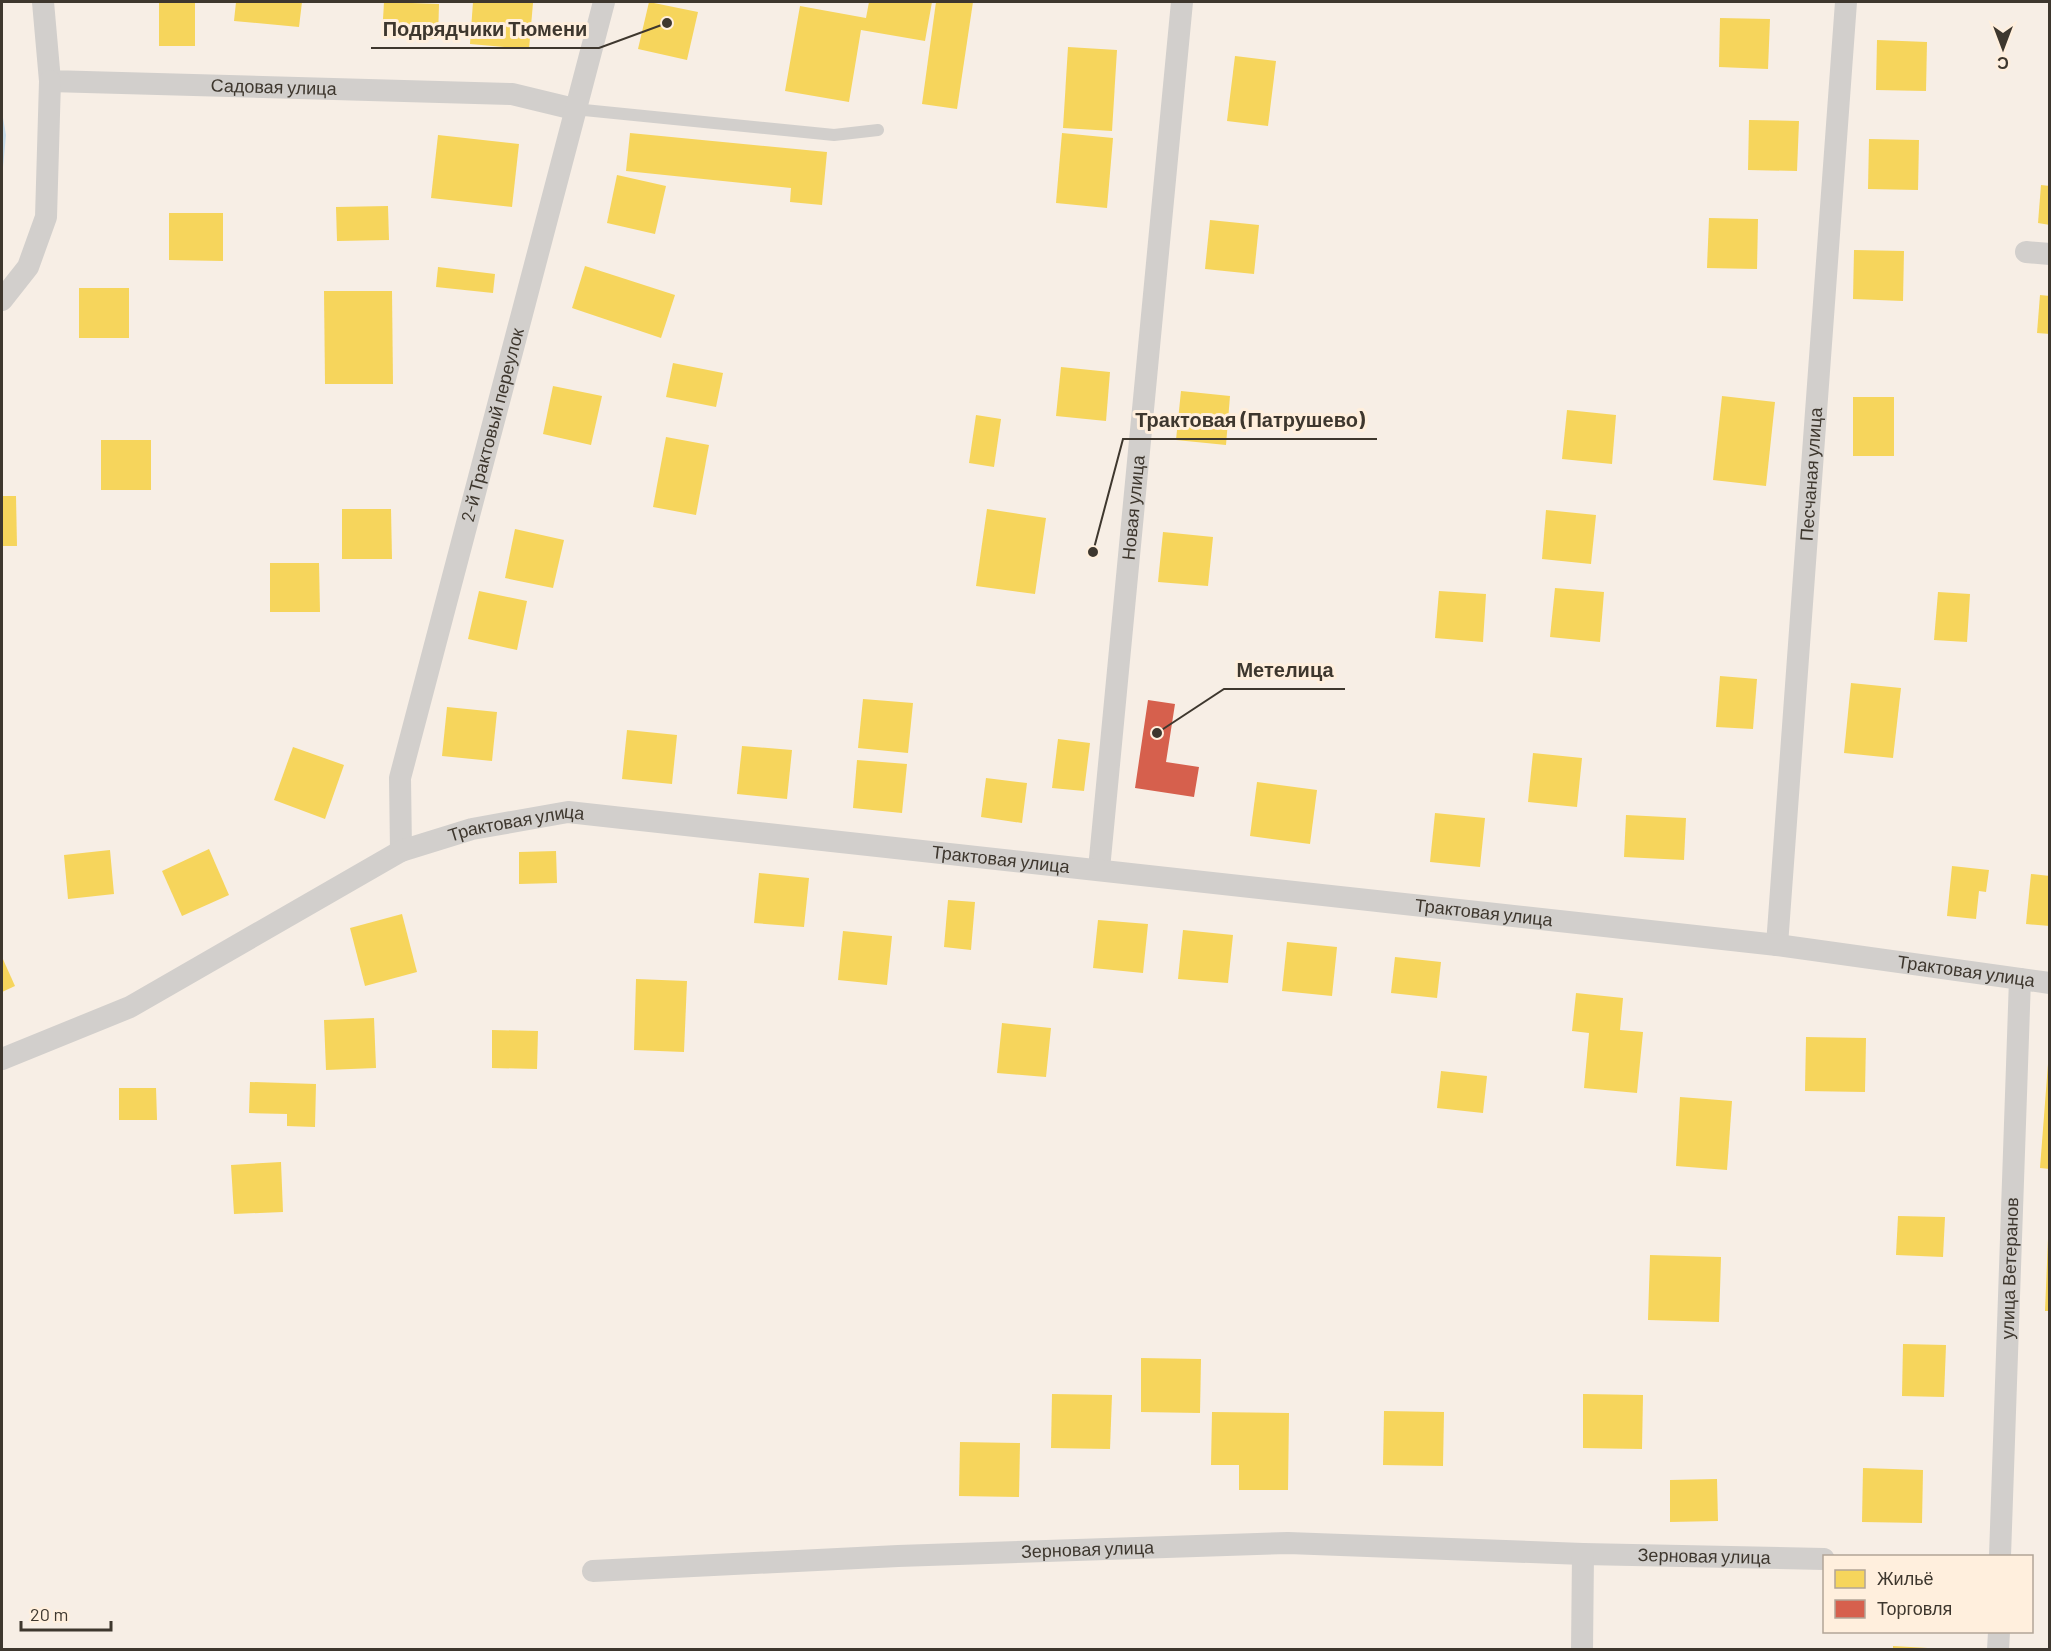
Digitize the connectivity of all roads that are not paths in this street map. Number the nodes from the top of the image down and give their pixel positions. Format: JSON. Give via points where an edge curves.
{"nodes":[{"id":1,"x":43,"y":2,"type":"edge"},
{"id":2,"x":604,"y":2,"type":"edge"},
{"id":3,"x":1182,"y":2,"type":"edge"},
{"id":4,"x":1846,"y":2,"type":"edge"},
{"id":5,"x":50,"y":81,"type":"junction"},
{"id":6,"x":574,"y":109,"type":"junction"},
{"id":7,"x":878,"y":130,"type":"dead end"},
{"id":8,"x":2026,"y":252,"type":"dead end"},
{"id":9,"x":2049,"y":254,"type":"edge"},
{"id":10,"x":2,"y":300,"type":"edge"},
{"id":11,"x":401,"y":851,"type":"junction"},
{"id":12,"x":1099,"y":869,"type":"junction"},
{"id":13,"x":1777,"y":945,"type":"junction"},
{"id":14,"x":2020,"y":979,"type":"junction"},
{"id":15,"x":2049,"y":983,"type":"edge"},
{"id":16,"x":2,"y":1059,"type":"edge"},
{"id":17,"x":1583,"y":1554,"type":"junction"},
{"id":18,"x":2000,"y":1555,"type":"edge"},
{"id":19,"x":1823,"y":1559,"type":"edge"},
{"id":20,"x":593,"y":1571,"type":"dead end"},
{"id":21,"x":1999,"y":1633,"type":"edge"},
{"id":22,"x":1582,"y":1650,"type":"edge"},
{"id":23,"x":1998,"y":1650,"type":"edge"}],
"edges":[{"from":1,"to":5,"type":"street"},
{"from":2,"to":6,"type":"street","name":"2-й Трактовый переулок"},
{"from":3,"to":12,"type":"street","name":"Новая улица"},
{"from":4,"to":13,"type":"street","name":"Песчаная улица"},
{"from":5,"to":6,"type":"street","name":"Садовая улица","via":[[512,94]]},
{"from":5,"to":10,"type":"street","via":[[46,218],[28,267]]},
{"from":6,"to":7,"type":"lane","via":[[834,135]]},
{"from":6,"to":11,"type":"street","name":"2-й Трактовый переулок","via":[[400,778]]},
{"from":8,"to":9,"type":"street"},
{"from":11,"to":12,"type":"street","name":"Трактовая улица","via":[[472,829],[568,812]]},
{"from":11,"to":16,"type":"street","name":"Трактовая улица","via":[[130,1007]]},
{"from":12,"to":13,"type":"street","name":"Трактовая улица"},
{"from":13,"to":14,"type":"street","name":"Трактовая улица"},
{"from":14,"to":15,"type":"street","name":"Трактовая улица"},
{"from":14,"to":18,"type":"street","name":"улица Ветеранов"},
{"from":17,"to":19,"type":"street","name":"Зерновая улица"},
{"from":17,"to":20,"type":"street","name":"Зерновая улица","via":[[1288,1543]]},
{"from":17,"to":22,"type":"street"},
{"from":21,"to":23,"type":"street"}]}
